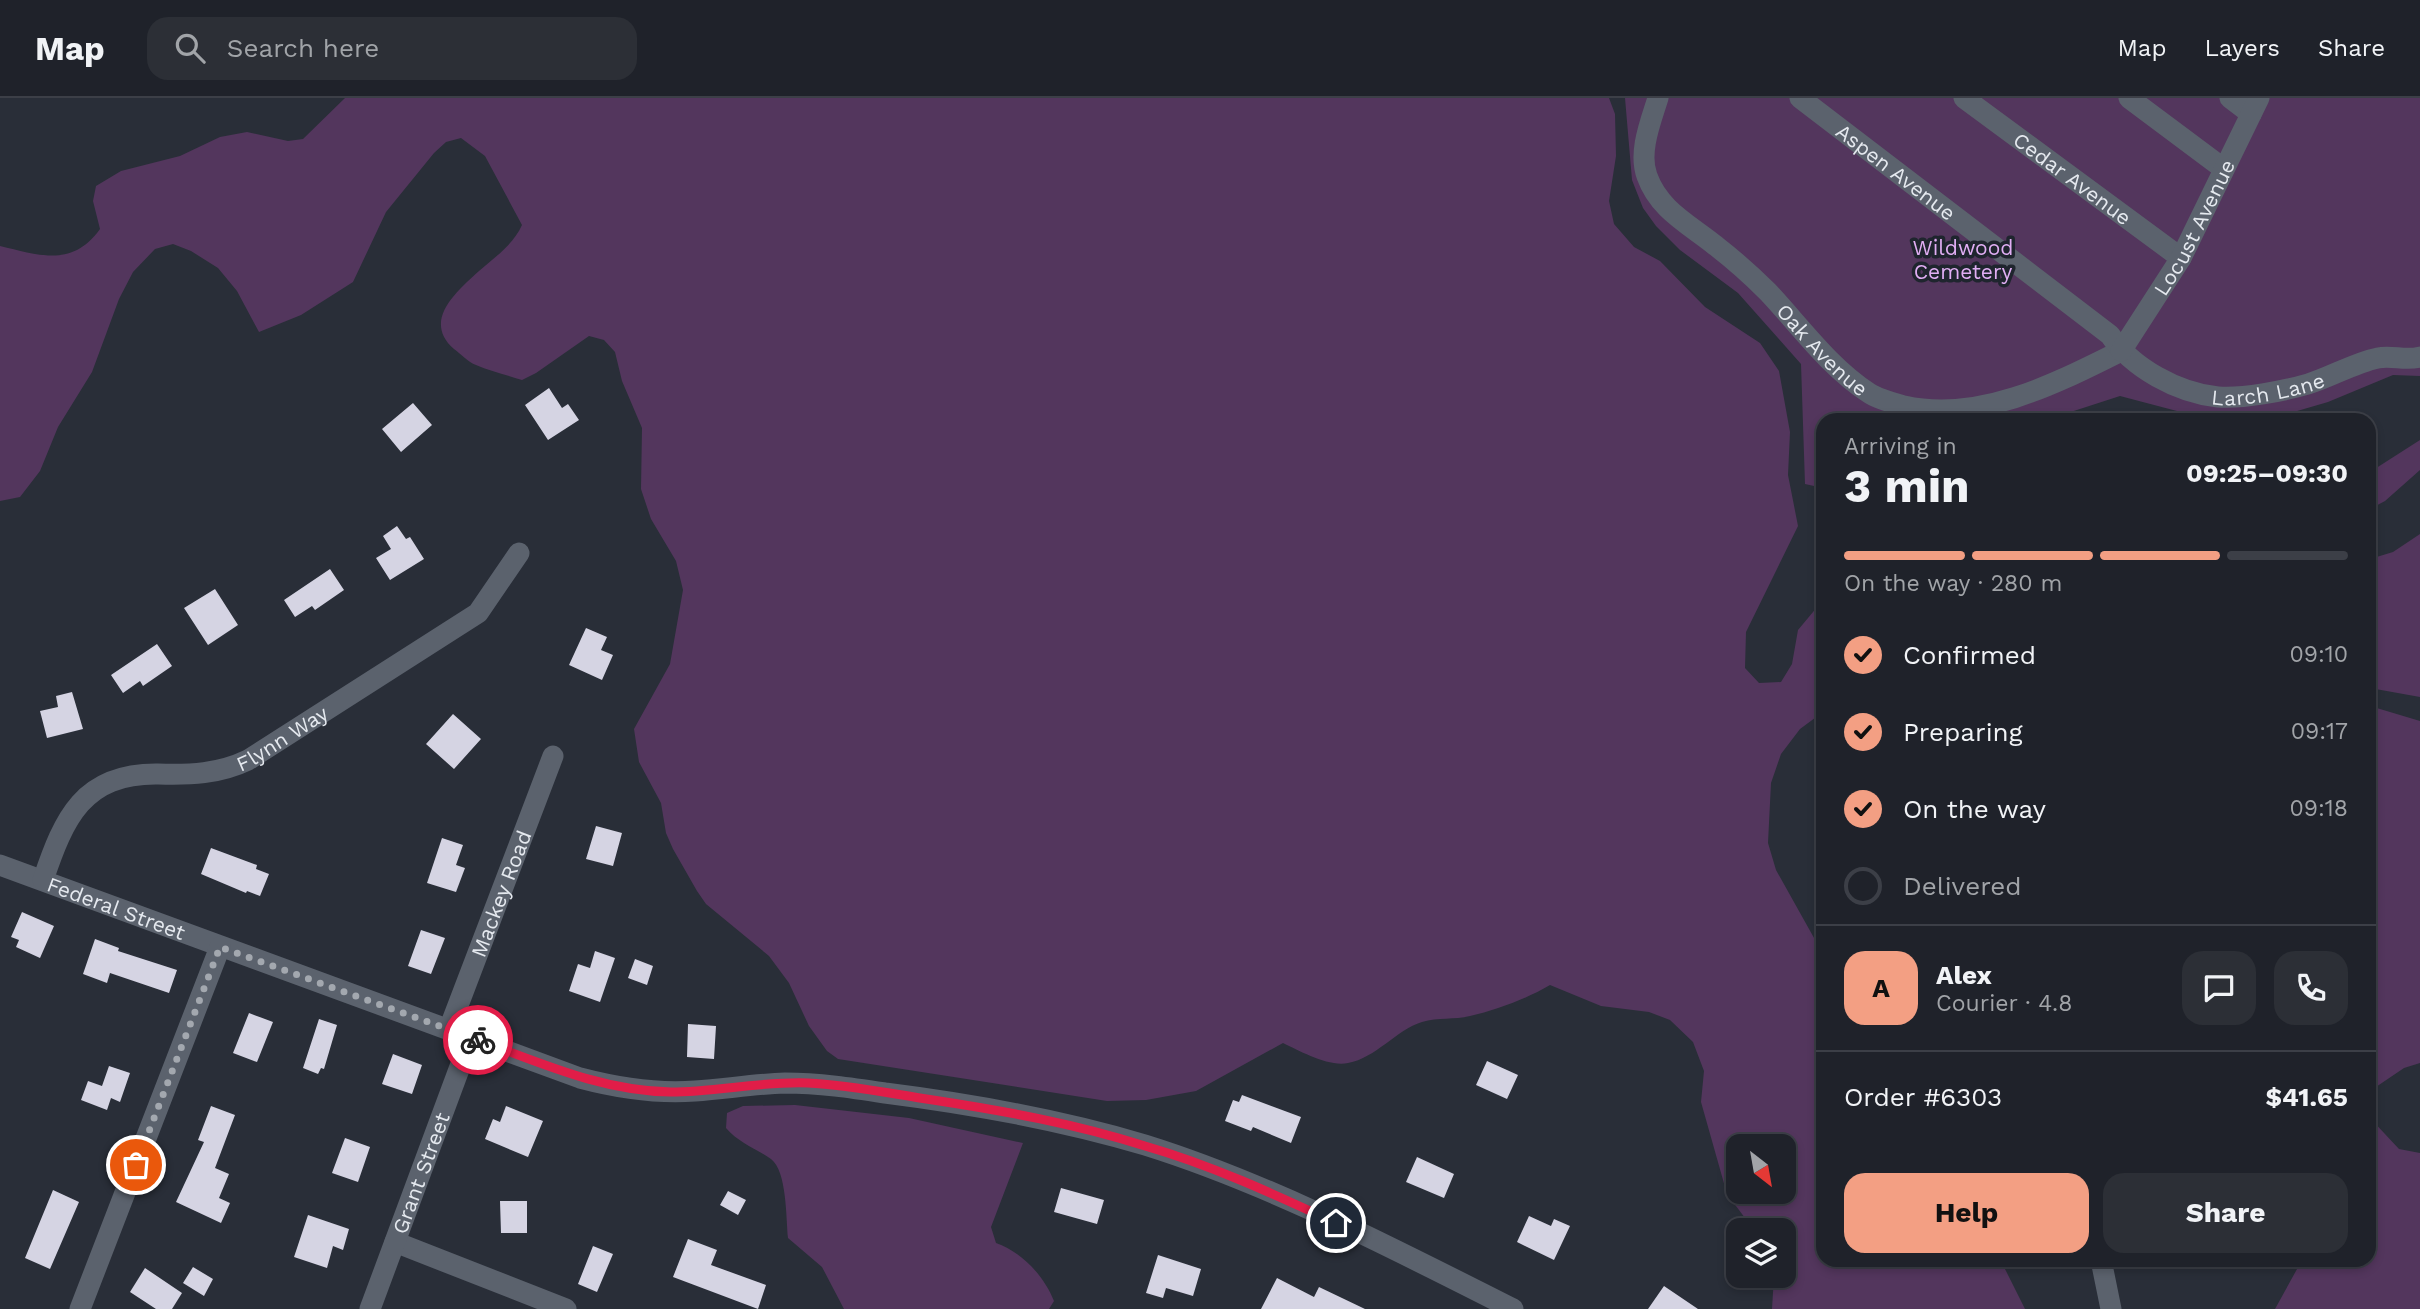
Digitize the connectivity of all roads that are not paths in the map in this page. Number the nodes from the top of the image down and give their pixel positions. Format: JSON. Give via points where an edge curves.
{"nodes":[{"id":1,"x":1658,"y":98,"type":"edge"},
{"id":2,"x":1800,"y":98,"type":"edge"},
{"id":3,"x":1964,"y":98,"type":"edge"},
{"id":4,"x":2129,"y":98,"type":"edge"},
{"id":5,"x":2230,"y":98,"type":"edge"},
{"id":6,"x":2255,"y":106,"type":"edge"},
{"id":7,"x":2224,"y":169,"type":"junction"},
{"id":8,"x":2181,"y":258,"type":"junction"},
{"id":9,"x":2121,"y":351,"type":"junction"},
{"id":10,"x":2420,"y":357,"type":"edge"},
{"id":11,"x":519,"y":553,"type":"dead end"},
{"id":12,"x":553,"y":756,"type":"dead end"},
{"id":13,"x":0,"y":865,"type":"edge"},
{"id":14,"x":43,"y":880,"type":"junction"},
{"id":15,"x":220,"y":947,"type":"junction"},
{"id":16,"x":449,"y":1029,"type":"junction"},
{"id":17,"x":471,"y":1037,"type":"junction"},
{"id":18,"x":395,"y":1242,"type":"junction"},
{"id":19,"x":2102,"y":1267,"type":"edge"},
{"id":20,"x":80,"y":1309,"type":"edge"},
{"id":21,"x":370,"y":1309,"type":"edge"},
{"id":22,"x":566,"y":1309,"type":"edge"},
{"id":23,"x":1513,"y":1309,"type":"edge"},
{"id":24,"x":2111,"y":1309,"type":"edge"}],
"edges":[{"from":1,"to":9,"type":"street","name":"Oak Avenue","via":[[1644,153],[1645,173],[1656,195],[1674,216],[1766,290],[1840,370],[1870,394],[1904,406],[1973,407],[2048,386]]},
{"from":2,"to":9,"type":"street","name":"Aspen Avenue","via":[[2110,335]]},
{"from":3,"to":8,"type":"street","name":"Cedar Avenue"},
{"from":4,"to":7,"type":"street"},
{"from":5,"to":6,"type":"street"},
{"from":6,"to":7,"type":"street","name":"Locust Avenue"},
{"from":7,"to":8,"type":"street","name":"Locust Avenue"},
{"from":8,"to":9,"type":"street","name":"Locust Avenue"},
{"from":9,"to":10,"type":"street","name":"Larch Lane","via":[[2186,390],[2220,397],[2306,385],[2380,357]]},
{"from":11,"to":14,"type":"street","name":"Flynn Way","via":[[478,613],[248,760],[206,773],[132,775],[100,786],[69,816]]},
{"from":12,"to":16,"type":"street","name":"Mackey Road"},
{"from":13,"to":14,"type":"street","name":"Federal Street"},
{"from":14,"to":15,"type":"street","name":"Federal Street"},
{"from":15,"to":16,"type":"street","name":"Federal Street"},
{"from":15,"to":20,"type":"street"},
{"from":16,"to":17,"type":"street","name":"Federal Street"},
{"from":17,"to":18,"type":"street","name":"Grant Street"},
{"from":17,"to":23,"type":"street","name":"Federal Street","via":[[613,1086],[670,1092],[808,1083],[973,1106],[1116,1137],[1286,1200]]},
{"from":18,"to":21,"type":"street","name":"Grant Street"},
{"from":18,"to":22,"type":"street"},
{"from":19,"to":24,"type":"street"}]}
